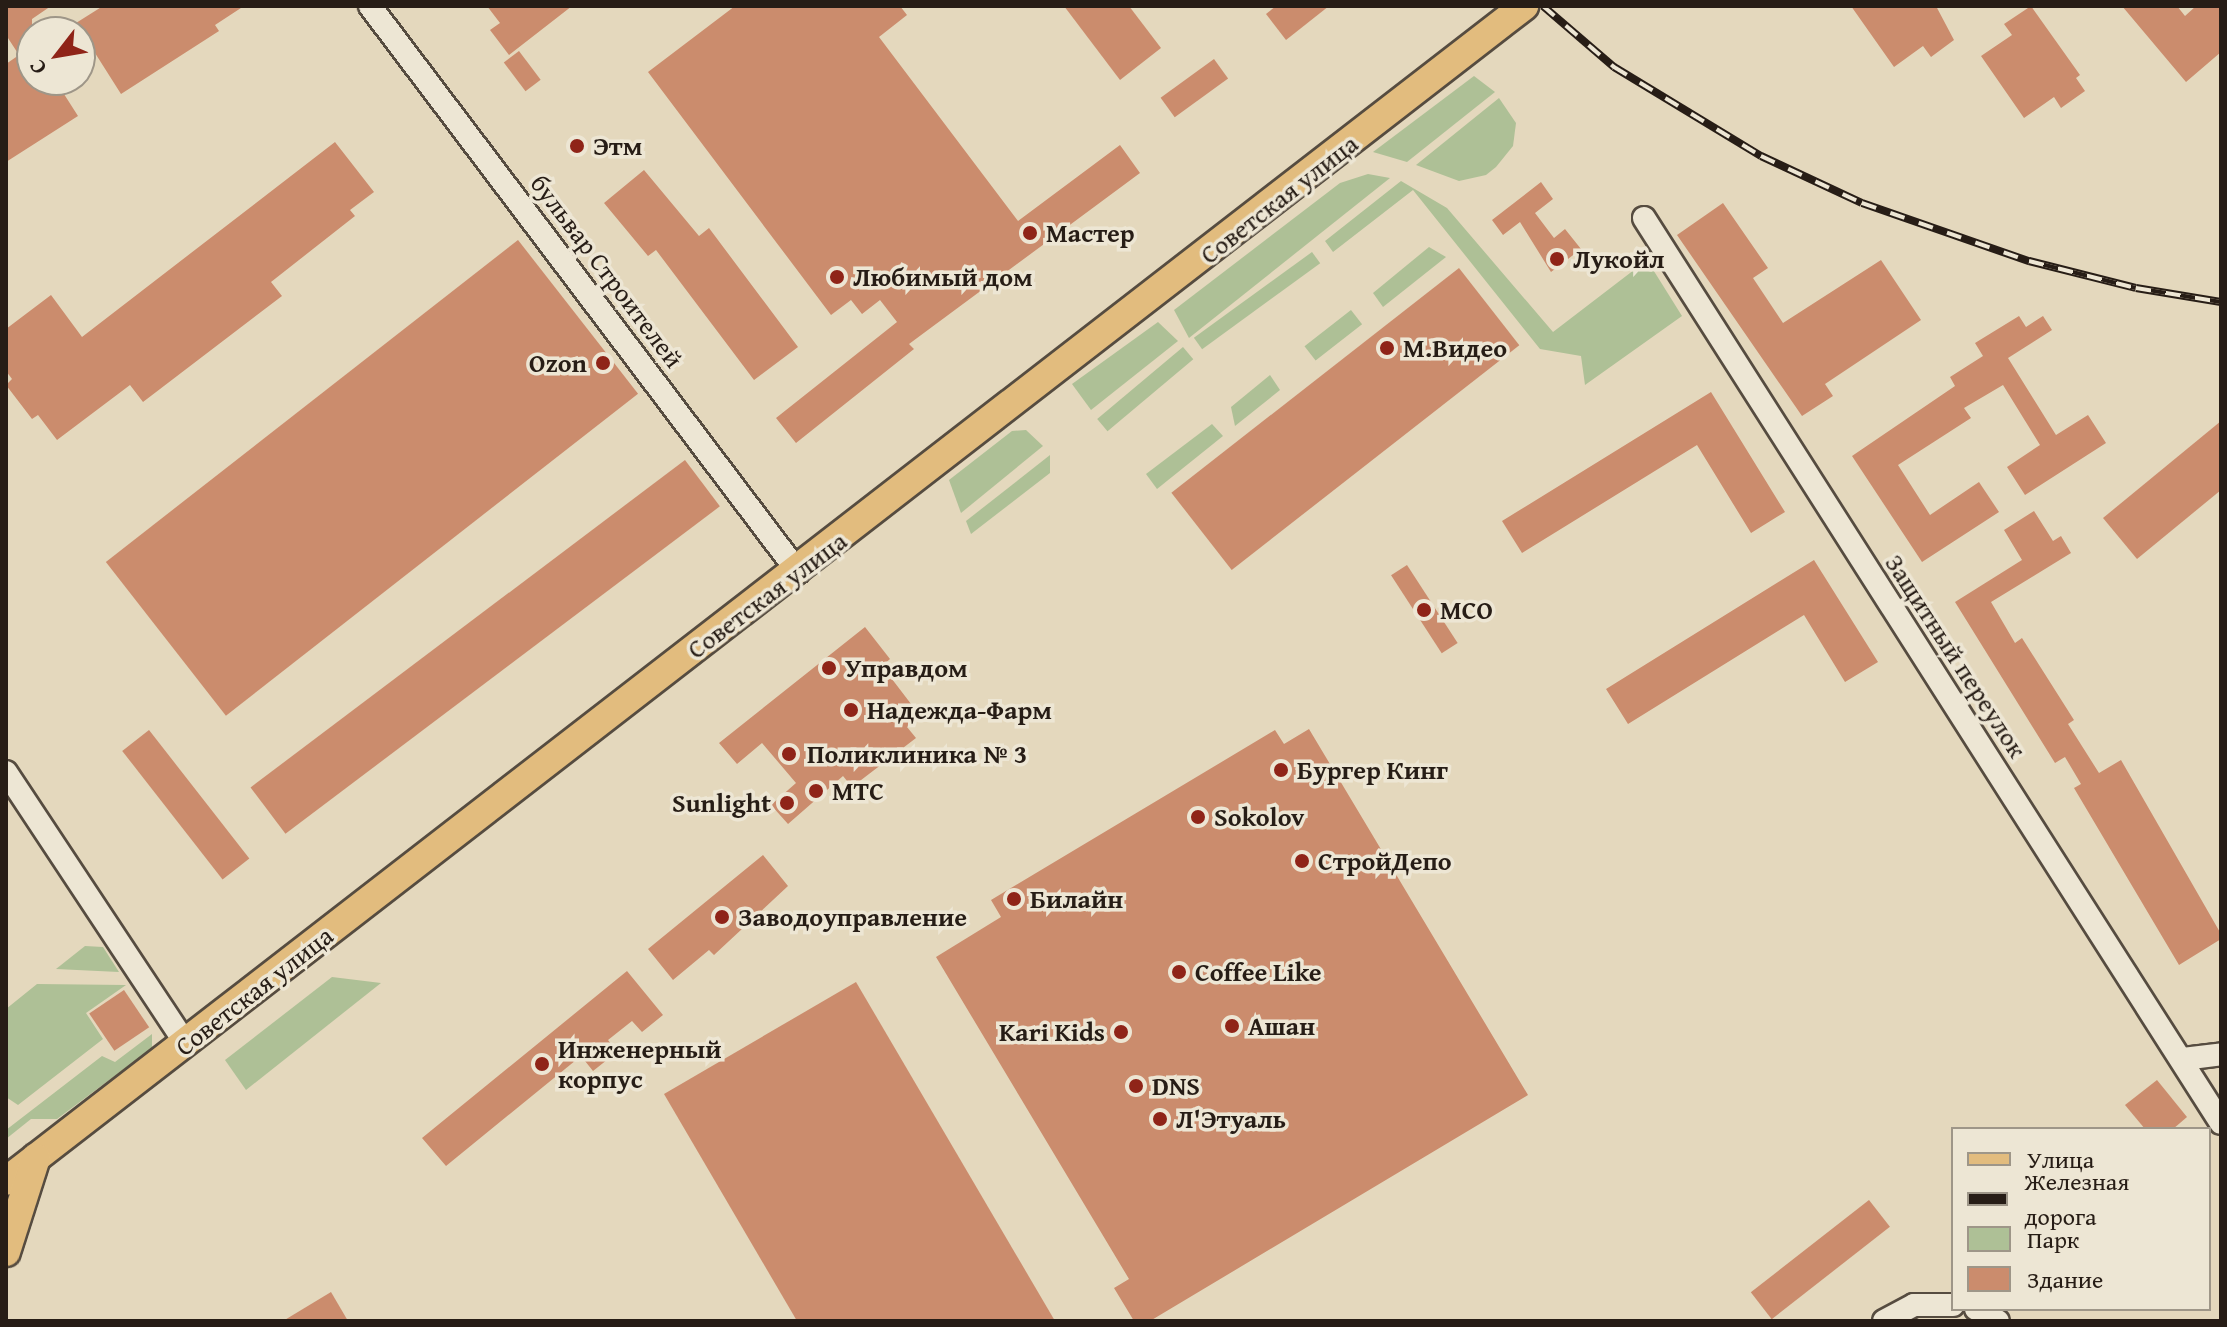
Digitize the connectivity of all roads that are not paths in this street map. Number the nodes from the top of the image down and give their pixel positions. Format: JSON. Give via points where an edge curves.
{"nodes":[{"id":1,"x":370,"y":6,"type":"edge"},
{"id":2,"x":1524,"y":6,"type":"edge"},
{"id":3,"x":1644,"y":218,"type":"dead end"},
{"id":4,"x":798,"y":572,"type":"junction"},
{"id":5,"x":6,"y":772,"type":"edge"},
{"id":6,"x":186,"y":1044,"type":"junction"},
{"id":7,"x":2221,"y":1054,"type":"edge"},
{"id":8,"x":2183,"y":1059,"type":"junction"},
{"id":9,"x":2221,"y":1123,"type":"edge"},
{"id":10,"x":37,"y":1158,"type":"junction"},
{"id":11,"x":6,"y":1181,"type":"edge"},
{"id":12,"x":6,"y":1252,"type":"edge"},
{"id":13,"x":1951,"y":1305,"type":"edge"},
{"id":14,"x":1980,"y":1311,"type":"edge"},
{"id":15,"x":1884,"y":1321,"type":"edge"},
{"id":16,"x":1998,"y":1321,"type":"edge"}],
"edges":[{"from":1,"to":4,"type":"street","name":"бульвар Строителей"},
{"from":2,"to":4,"type":"main road","name":"Советская улица"},
{"from":3,"to":8,"type":"street","name":"Защитный переулок"},
{"from":4,"to":6,"type":"main road","name":"Советская улица"},
{"from":5,"to":6,"type":"street"},
{"from":6,"to":10,"type":"main road","name":"Советская улица"},
{"from":7,"to":8,"type":"street"},
{"from":8,"to":9,"type":"street","name":"Защитный переулок"},
{"from":10,"to":11,"type":"main road","name":"Советская улица"},
{"from":10,"to":12,"type":"main road"},
{"from":13,"to":15,"type":"street","via":[[1914,1305]]},
{"from":14,"to":16,"type":"street"}]}
